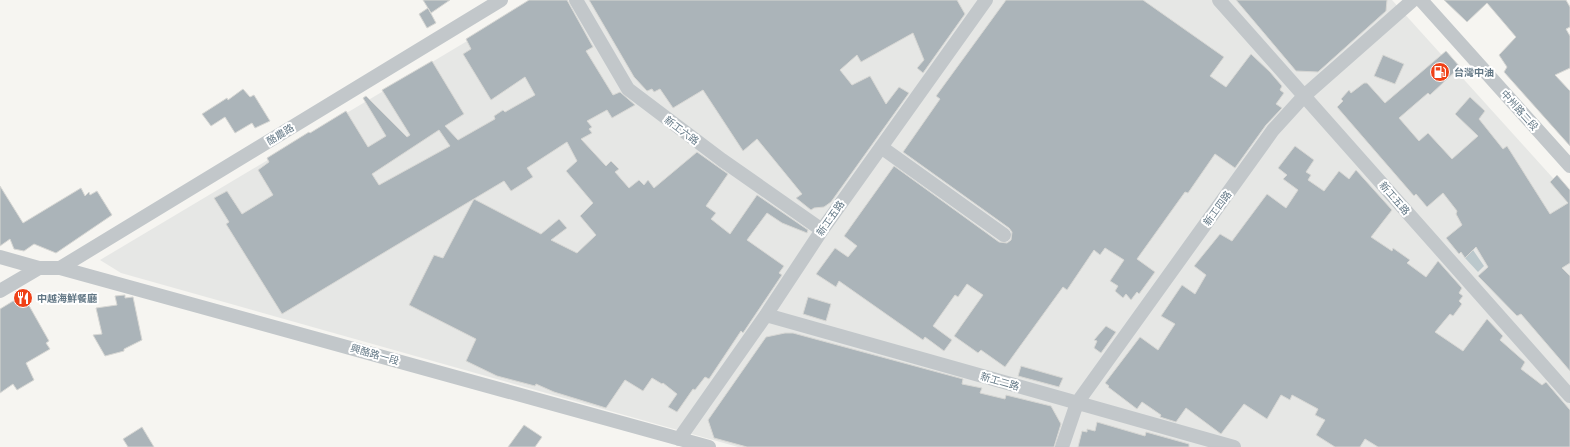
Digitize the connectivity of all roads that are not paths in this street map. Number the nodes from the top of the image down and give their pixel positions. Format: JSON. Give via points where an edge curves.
{"nodes":[{"id":1,"x":501,"y":0,"type":"edge"},
{"id":2,"x":576,"y":0,"type":"edge"},
{"id":3,"x":986,"y":0,"type":"edge"},
{"id":4,"x":1219,"y":0,"type":"edge"},
{"id":5,"x":1413,"y":0,"type":"edge"},
{"id":6,"x":1421,"y":0,"type":"edge"},
{"id":7,"x":1304,"y":96,"type":"junction"},
{"id":8,"x":881,"y":147,"type":"junction"},
{"id":9,"x":1568,"y":160,"type":"edge"},
{"id":10,"x":822,"y":230,"type":"junction"},
{"id":11,"x":1004,"y":235,"type":"dead end"},
{"id":12,"x":0,"y":256,"type":"edge"},
{"id":13,"x":39,"y":268,"type":"junction"},
{"id":14,"x":60,"y":268,"type":"junction"},
{"id":15,"x":0,"y":291,"type":"edge"},
{"id":16,"x":766,"y":314,"type":"junction"},
{"id":17,"x":1570,"y":396,"type":"edge"},
{"id":18,"x":1077,"y":403,"type":"junction"},
{"id":19,"x":679,"y":439,"type":"junction"},
{"id":20,"x":709,"y":447,"type":"edge"},
{"id":21,"x":1062,"y":447,"type":"edge"},
{"id":22,"x":1234,"y":447,"type":"edge"}],
"edges":[{"from":1,"to":14,"type":"street","name":"酪農路"},
{"from":2,"to":10,"type":"street","name":"新工六路","via":[[628,89]]},
{"from":3,"to":8,"type":"street","name":"新工五路"},
{"from":4,"to":7,"type":"street","name":"新工五路"},
{"from":5,"to":7,"type":"street","name":"新工四路"},
{"from":6,"to":9,"type":"street","name":"中州路二段"},
{"from":7,"to":17,"type":"street","name":"新工五路"},
{"from":7,"to":18,"type":"street","name":"新工四路","via":[[1273,130]]},
{"from":8,"to":10,"type":"street","name":"新工五路"},
{"from":8,"to":11,"type":"street"},
{"from":10,"to":16,"type":"street","name":"新工五路"},
{"from":12,"to":13,"type":"street"},
{"from":13,"to":14,"type":"street","name":"興酪路一段"},
{"from":13,"to":15,"type":"street"},
{"from":14,"to":19,"type":"street","name":"興酪路一段"},
{"from":16,"to":18,"type":"street","name":"新工二路"},
{"from":16,"to":19,"type":"street","name":"新工五路"},
{"from":18,"to":21,"type":"street","name":"新工四路"},
{"from":18,"to":22,"type":"street","name":"新工二路"},
{"from":19,"to":20,"type":"street","name":"興酪路一段"}]}
